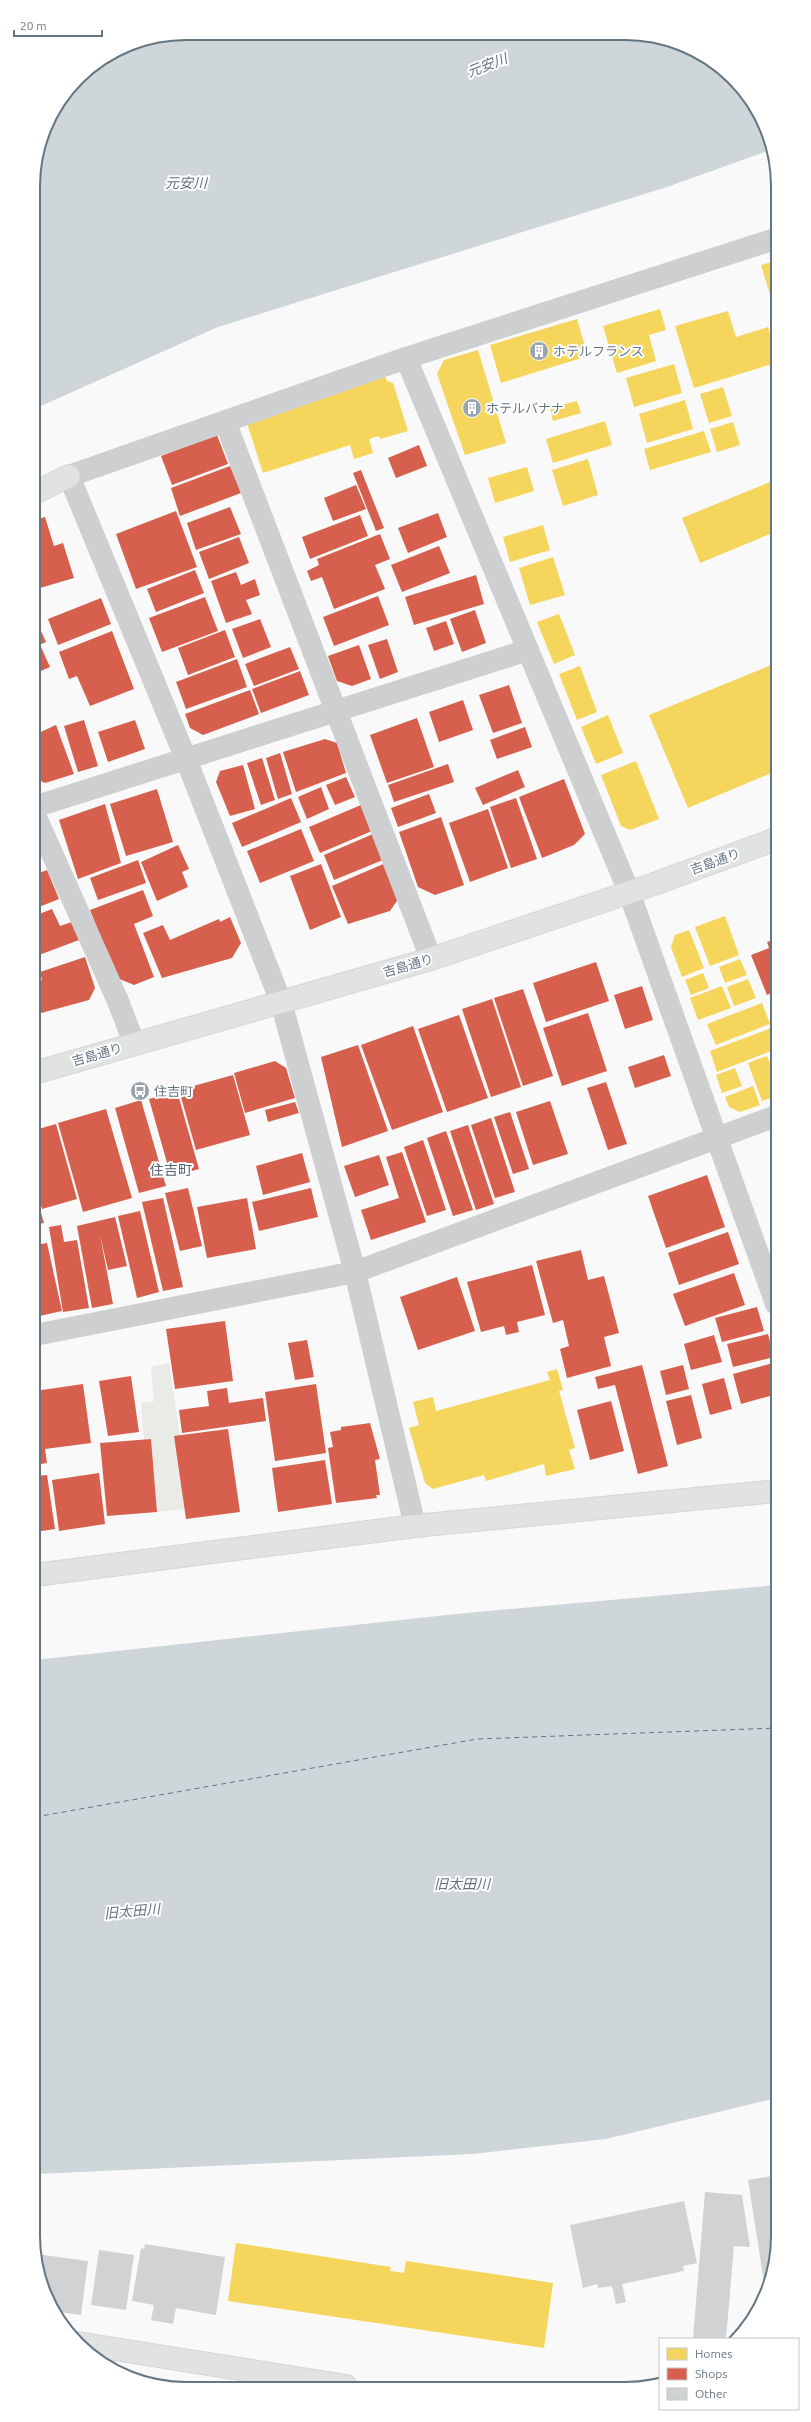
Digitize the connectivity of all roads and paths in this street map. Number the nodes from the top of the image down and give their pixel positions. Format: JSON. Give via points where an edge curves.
{"nodes":[{"id":1,"x":771,"y":240,"type":"edge"},
{"id":2,"x":406,"y":358,"type":"junction"},
{"id":3,"x":225,"y":421,"type":"junction"},
{"id":4,"x":69,"y":476,"type":"junction"},
{"id":5,"x":40,"y":490,"type":"edge"},
{"id":6,"x":528,"y":650,"type":"junction"},
{"id":7,"x":335,"y":711,"type":"junction"},
{"id":8,"x":186,"y":759,"type":"junction"},
{"id":9,"x":40,"y":805,"type":"edge"},
{"id":10,"x":40,"y":826,"type":"edge"},
{"id":11,"x":771,"y":841,"type":"edge"},
{"id":12,"x":629,"y":892,"type":"junction"},
{"id":13,"x":431,"y":959,"type":"junction"},
{"id":14,"x":281,"y":1002,"type":"junction"},
{"id":15,"x":134,"y":1043,"type":"junction"},
{"id":16,"x":40,"y":1071,"type":"edge"},
{"id":17,"x":771,"y":1118,"type":"edge"},
{"id":18,"x":717,"y":1139,"type":"junction"},
{"id":19,"x":355,"y":1272,"type":"junction"},
{"id":20,"x":771,"y":1290,"type":"edge"},
{"id":21,"x":40,"y":1335,"type":"edge"},
{"id":22,"x":771,"y":1492,"type":"edge"},
{"id":23,"x":415,"y":1526,"type":"junction"},
{"id":24,"x":40,"y":1574,"type":"edge"},
{"id":25,"x":89,"y":2345,"type":"edge"},
{"id":26,"x":321,"y":2382,"type":"edge"}],
"edges":[{"from":1,"to":2,"type":"street"},
{"from":2,"to":3,"type":"street"},
{"from":2,"to":6,"type":"street"},
{"from":3,"to":4,"type":"street"},
{"from":3,"to":7,"type":"street"},
{"from":4,"to":5,"type":"street"},
{"from":4,"to":8,"type":"street"},
{"from":6,"to":7,"type":"street"},
{"from":6,"to":12,"type":"street"},
{"from":7,"to":8,"type":"street"},
{"from":7,"to":13,"type":"street"},
{"from":8,"to":9,"type":"street"},
{"from":8,"to":14,"type":"street"},
{"from":10,"to":15,"type":"street"},
{"from":11,"to":12,"type":"street","name":"吉島通り"},
{"from":12,"to":13,"type":"street","name":"吉島通り"},
{"from":12,"to":18,"type":"street"},
{"from":13,"to":14,"type":"street","name":"吉島通り"},
{"from":14,"to":15,"type":"street","name":"吉島通り"},
{"from":14,"to":19,"type":"street"},
{"from":15,"to":16,"type":"street","name":"吉島通り"},
{"from":17,"to":18,"type":"street"},
{"from":18,"to":19,"type":"street"},
{"from":18,"to":20,"type":"street"},
{"from":19,"to":21,"type":"street"},
{"from":19,"to":23,"type":"street"},
{"from":22,"to":23,"type":"street"},
{"from":23,"to":24,"type":"street"},
{"from":25,"to":26,"type":"street"}]}
